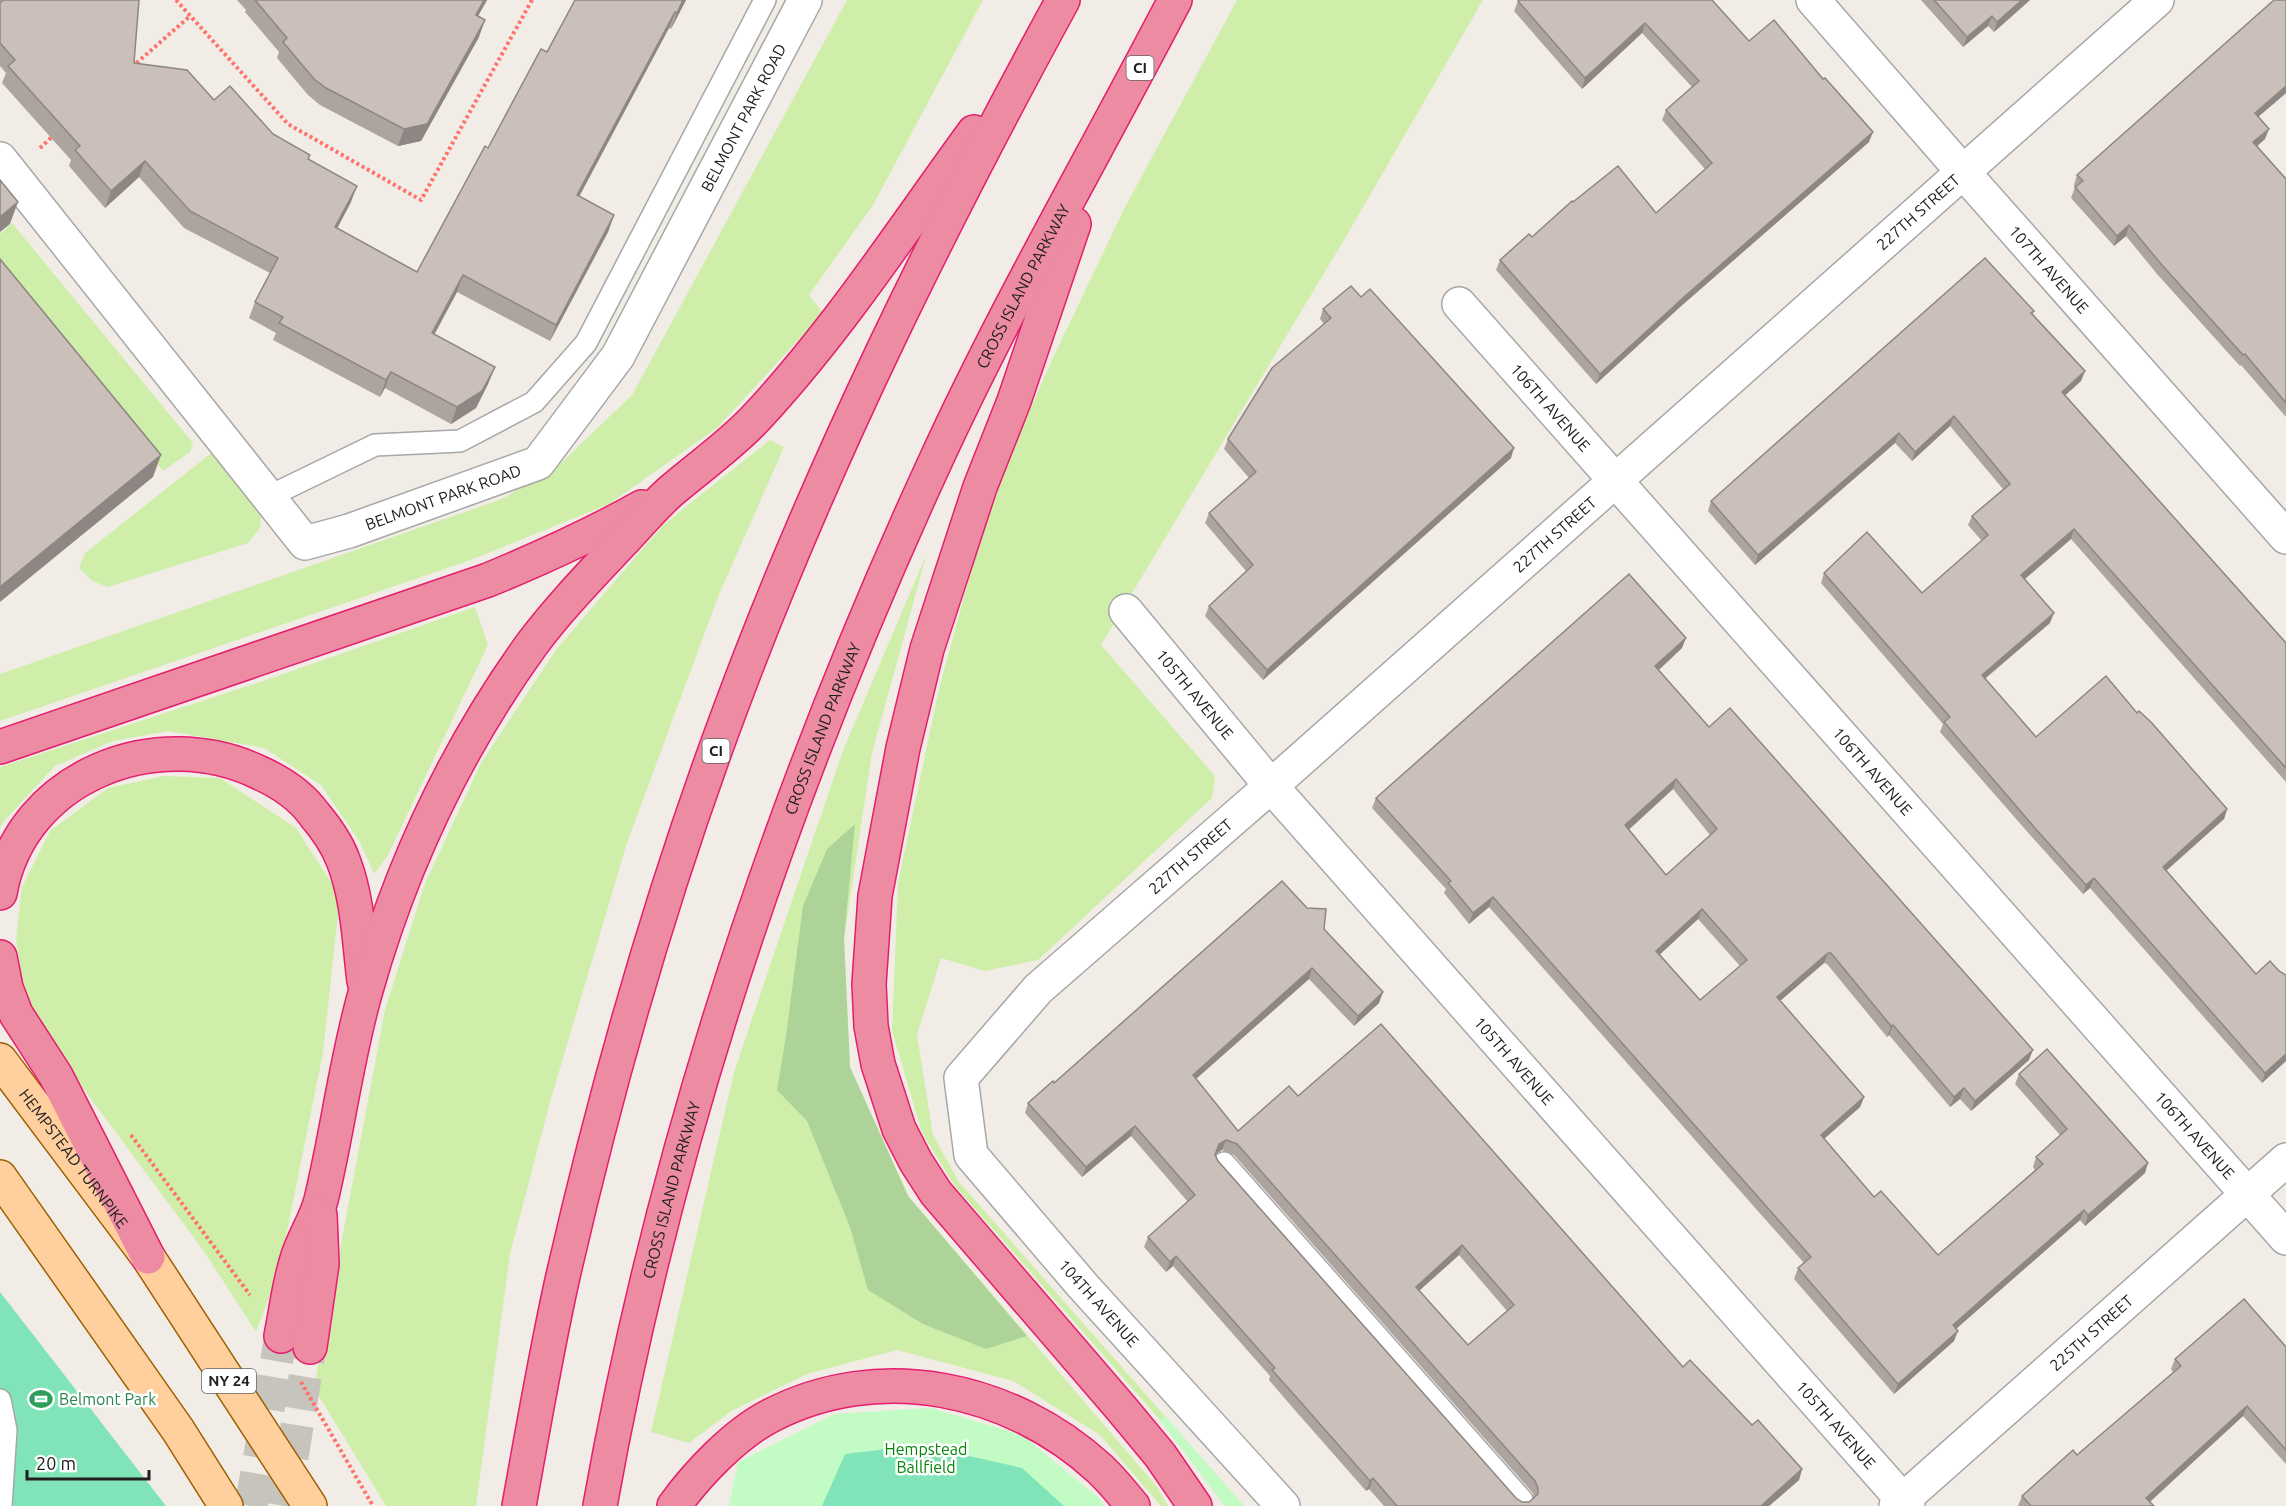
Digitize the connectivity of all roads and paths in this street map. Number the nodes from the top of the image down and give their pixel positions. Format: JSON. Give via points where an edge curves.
{"nodes":[{"id":1,"x":176,"y":0,"type":"edge"},
{"id":2,"x":532,"y":0,"type":"edge"},
{"id":3,"x":765,"y":0,"type":"edge"},
{"id":4,"x":806,"y":0,"type":"edge"},
{"id":5,"x":1063,"y":0,"type":"edge"},
{"id":6,"x":1175,"y":0,"type":"edge"},
{"id":7,"x":1813,"y":0,"type":"edge"},
{"id":8,"x":2157,"y":0,"type":"edge"},
{"id":9,"x":190,"y":16,"type":"junction"},
{"id":10,"x":1041,"y":40,"type":"junction"},
{"id":11,"x":128,"y":71,"type":"edge"},
{"id":12,"x":56,"y":133,"type":"edge"},
{"id":13,"x":1104,"y":135,"type":"junction"},
{"id":14,"x":38,"y":149,"type":"dead end"},
{"id":15,"x":0,"y":159,"type":"edge"},
{"id":16,"x":1962,"y":172,"type":"junction"},
{"id":17,"x":1459,"y":304,"type":"dead end"},
{"id":18,"x":1615,"y":479,"type":"junction"},
{"id":19,"x":669,"y":492,"type":"junction"},
{"id":20,"x":268,"y":497,"type":"junction"},
{"id":21,"x":2286,"y":537,"type":"edge"},
{"id":22,"x":1126,"y":611,"type":"dead end"},
{"id":23,"x":0,"y":747,"type":"edge"},
{"id":24,"x":1271,"y":786,"type":"junction"},
{"id":25,"x":0,"y":893,"type":"edge"},
{"id":26,"x":0,"y":957,"type":"edge"},
{"id":27,"x":365,"y":991,"type":"junction"},
{"id":28,"x":0,"y":1060,"type":"edge"},
{"id":29,"x":961,"y":1078,"type":"joint"},
{"id":30,"x":127,"y":1129,"type":"dead end"},
{"id":31,"x":2286,"y":1160,"type":"edge"},
{"id":32,"x":1224,"y":1162,"type":"dead end"},
{"id":33,"x":0,"y":1177,"type":"edge"},
{"id":34,"x":2248,"y":1194,"type":"junction"},
{"id":35,"x":2286,"y":1238,"type":"edge"},
{"id":36,"x":148,"y":1257,"type":"junction"},
{"id":37,"x":254,"y":1300,"type":"dead end"},
{"id":38,"x":296,"y":1354,"type":"joint"},
{"id":39,"x":0,"y":1401,"type":"edge"},
{"id":40,"x":1522,"y":1500,"type":"edge"},
{"id":41,"x":1902,"y":1504,"type":"edge"},
{"id":42,"x":1,"y":1506,"type":"edge"},
{"id":43,"x":226,"y":1506,"type":"edge"},
{"id":44,"x":310,"y":1506,"type":"edge"},
{"id":45,"x":373,"y":1506,"type":"edge"},
{"id":46,"x":519,"y":1506,"type":"edge"},
{"id":47,"x":600,"y":1506,"type":"edge"},
{"id":48,"x":674,"y":1506,"type":"edge"},
{"id":49,"x":1133,"y":1506,"type":"edge"},
{"id":50,"x":1195,"y":1506,"type":"edge"},
{"id":51,"x":1283,"y":1506,"type":"edge"}],
"edges":[{"from":1,"to":9,"type":"path"},
{"from":2,"to":9,"type":"path","via":[[421,200],[288,124]]},
{"from":3,"to":20,"type":"lane","via":[[586,343],[534,402],[460,441],[375,445]]},
{"from":4,"to":20,"type":"street","name":"BELMONT PARK ROAD","via":[[618,356],[538,463],[305,543]]},
{"from":5,"to":10,"type":"highway","number":"CI"},
{"from":6,"to":13,"type":"highway","name":"CROSS ISLAND PARKWAY","number":"CI"},
{"from":7,"to":16,"type":"street","name":"107TH AVENUE"},
{"from":8,"to":16,"type":"street","name":"227TH STREET"},
{"from":9,"to":11,"type":"path"},
{"from":10,"to":19,"type":"highway","via":[[802,364],[729,445]]},
{"from":10,"to":46,"type":"highway","number":"CI","via":[[842,437],[730,710],[637,989],[598,1132],[563,1279]]},
{"from":12,"to":14,"type":"path"},
{"from":13,"to":47,"type":"highway","name":"CROSS ISLAND PARKWAY","number":"CI","via":[[936,460],[881,583],[797,794],[756,908],[686,1134],[628,1368]]},
{"from":13,"to":50,"type":"highway","via":[[927,649],[903,748],[875,896],[868,984],[878,1064],[899,1129],[916,1162],[936,1193],[1160,1455]]},
{"from":15,"to":20,"type":"street","name":"BELMONT PARK ROAD"},
{"from":16,"to":18,"type":"street","name":"227TH STREET"},
{"from":16,"to":21,"type":"street","name":"107TH AVENUE"},
{"from":17,"to":18,"type":"street","name":"106TH AVENUE"},
{"from":18,"to":24,"type":"street","name":"227TH STREET"},
{"from":18,"to":34,"type":"street","name":"106TH AVENUE"},
{"from":19,"to":23,"type":"highway","via":[[588,536],[488,580]]},
{"from":19,"to":27,"type":"highway","via":[[534,641],[476,729],[447,782],[405,877]]},
{"from":22,"to":24,"type":"street","name":"105TH AVENUE"},
{"from":24,"to":29,"type":"street","name":"227TH STREET","via":[[1038,989]]},
{"from":24,"to":41,"type":"street","name":"105TH AVENUE"},
{"from":25,"to":27,"type":"highway","via":[[14,848],[28,828],[63,791],[84,778],[127,759],[151,754],[227,759],[275,780],[295,794],[333,842],[342,858],[355,906]]},
{"from":26,"to":36,"type":"highway","via":[[16,1014],[56,1076]]},
{"from":27,"to":38,"type":"highway","via":[[320,1204],[297,1259]]},
{"from":28,"to":36,"type":"main road","name":"HEMPSTEAD TURNPIKE","number":"NY 24"},
{"from":29,"to":51,"type":"street","name":"104TH AVENUE","via":[[971,1155],[1083,1286]]},
{"from":30,"to":37,"type":"path"},
{"from":31,"to":34,"type":"street","name":"225TH STREET"},
{"from":32,"to":40,"type":"lane"},
{"from":33,"to":43,"type":"main road","via":[[178,1430]]},
{"from":34,"to":35,"type":"street","name":"106TH AVENUE"},
{"from":34,"to":41,"type":"street","name":"225TH STREET"},
{"from":36,"to":44,"type":"main road","number":"NY 24"},
{"from":38,"to":45,"type":"path"},
{"from":39,"to":42,"type":"lane","via":[[6,1430]]},
{"from":48,"to":49,"type":"highway","via":[[702,1471],[767,1417],[827,1394],[890,1385],[955,1391],[1015,1413],[1078,1451]]}]}
